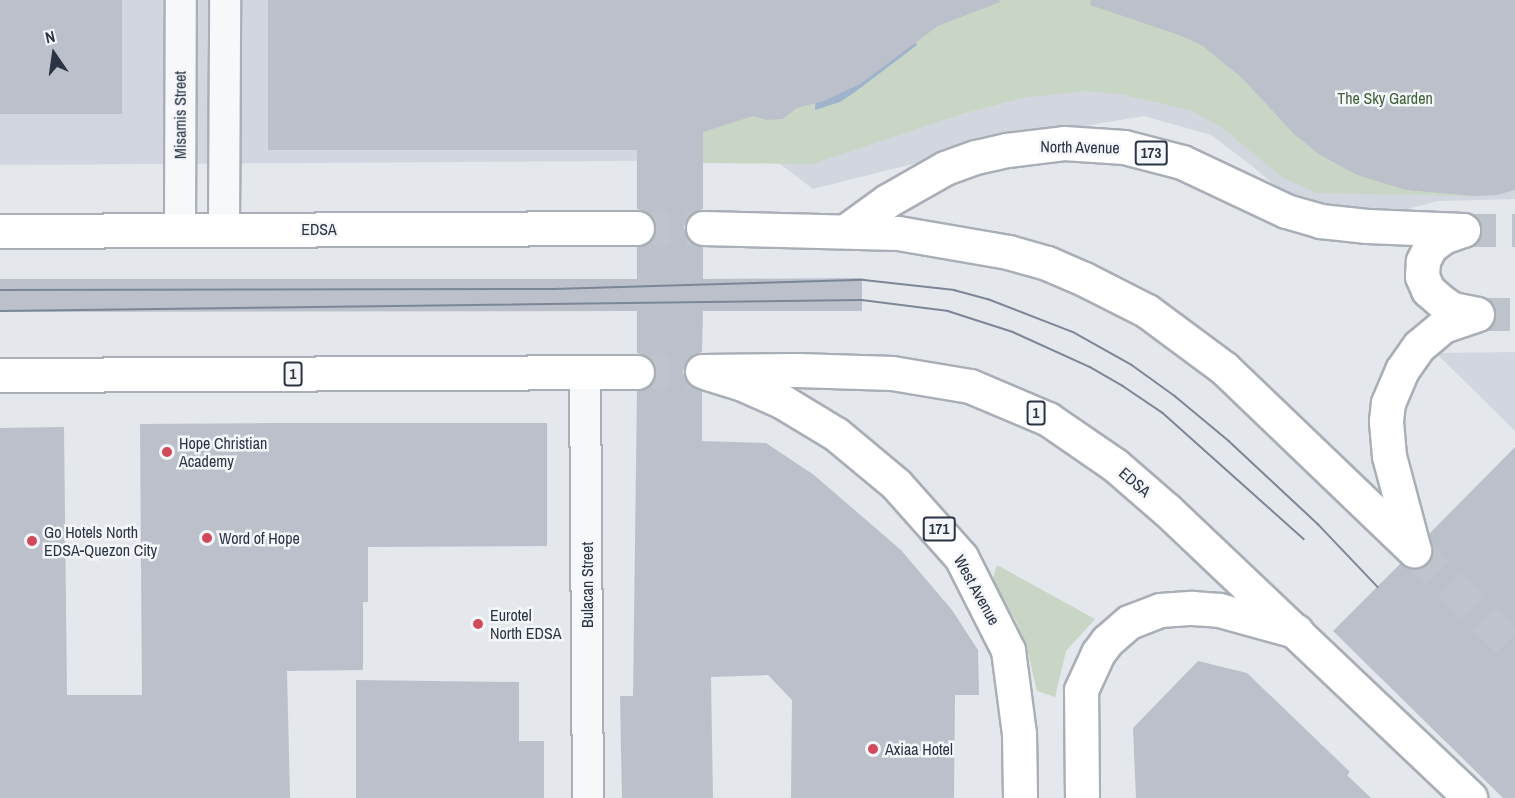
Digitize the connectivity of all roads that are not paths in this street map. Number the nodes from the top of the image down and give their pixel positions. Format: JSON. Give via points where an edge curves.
{"nodes":[{"id":1,"x":181,"y":0,"type":"edge"},
{"id":2,"x":225,"y":0,"type":"edge"},
{"id":3,"x":224,"y":228,"type":"junction"},
{"id":4,"x":637,"y":228,"type":"tunnel mouth"},
{"id":5,"x":703,"y":228,"type":"tunnel mouth"},
{"id":6,"x":847,"y":230,"type":"junction"},
{"id":7,"x":0,"y":231,"type":"edge"},
{"id":8,"x":180,"y":235,"type":"junction"},
{"id":9,"x":0,"y":245,"type":"edge"},
{"id":10,"x":702,"y":371,"type":"joint"},
{"id":11,"x":637,"y":372,"type":"tunnel mouth"},
{"id":12,"x":585,"y":373,"type":"junction"},
{"id":13,"x":0,"y":375,"type":"edge"},
{"id":14,"x":1296,"y":631,"type":"junction"},
{"id":15,"x":588,"y":798,"type":"edge"},
{"id":16,"x":1020,"y":798,"type":"edge"},
{"id":17,"x":1082,"y":798,"type":"edge"},
{"id":18,"x":1470,"y":798,"type":"edge"}],
"edges":[{"from":1,"to":8,"type":"street","name":"Misamis Street"},
{"from":2,"to":3,"type":"street"},
{"from":3,"to":4,"type":"main road","name":"EDSA"},
{"from":3,"to":8,"type":"main road","name":"EDSA"},
{"from":5,"to":6,"type":"main road"},
{"from":6,"to":6,"type":"main road","name":"North Avenue","number":"173","via":[[887,201],[945,168],[996,152],[1064,143],[1124,147],[1182,162],[1286,211],[1320,220],[1463,230],[1430,247],[1423,261],[1422,276],[1428,290],[1452,309],[1477,314],[1443,326],[1419,346],[1402,370],[1388,403],[1389,456],[1414,550],[1258,398],[1147,311],[1047,263],[1008,252],[898,233]]},
{"from":7,"to":8,"type":"main road"},
{"from":8,"to":9,"type":"main road","via":[[150,246]]},
{"from":10,"to":14,"type":"main road","name":"EDSA","number":"1","via":[[892,374],[970,386],[1016,403],[1048,418],[1115,465]]},
{"from":10,"to":16,"type":"main road","name":"West Avenue","number":"171","via":[[783,402],[836,434],[896,484],[961,557],[1008,650],[1019,733]]},
{"from":11,"to":12,"type":"main road","number":"1"},
{"from":12,"to":13,"type":"main road","number":"1"},
{"from":12,"to":15,"type":"street","name":"Bulacan Street"},
{"from":14,"to":17,"type":"main road","via":[[1219,610],[1192,608],[1160,610],[1129,622],[1098,653],[1081,690]]},
{"from":14,"to":18,"type":"main road","name":"EDSA","number":"1"}]}
